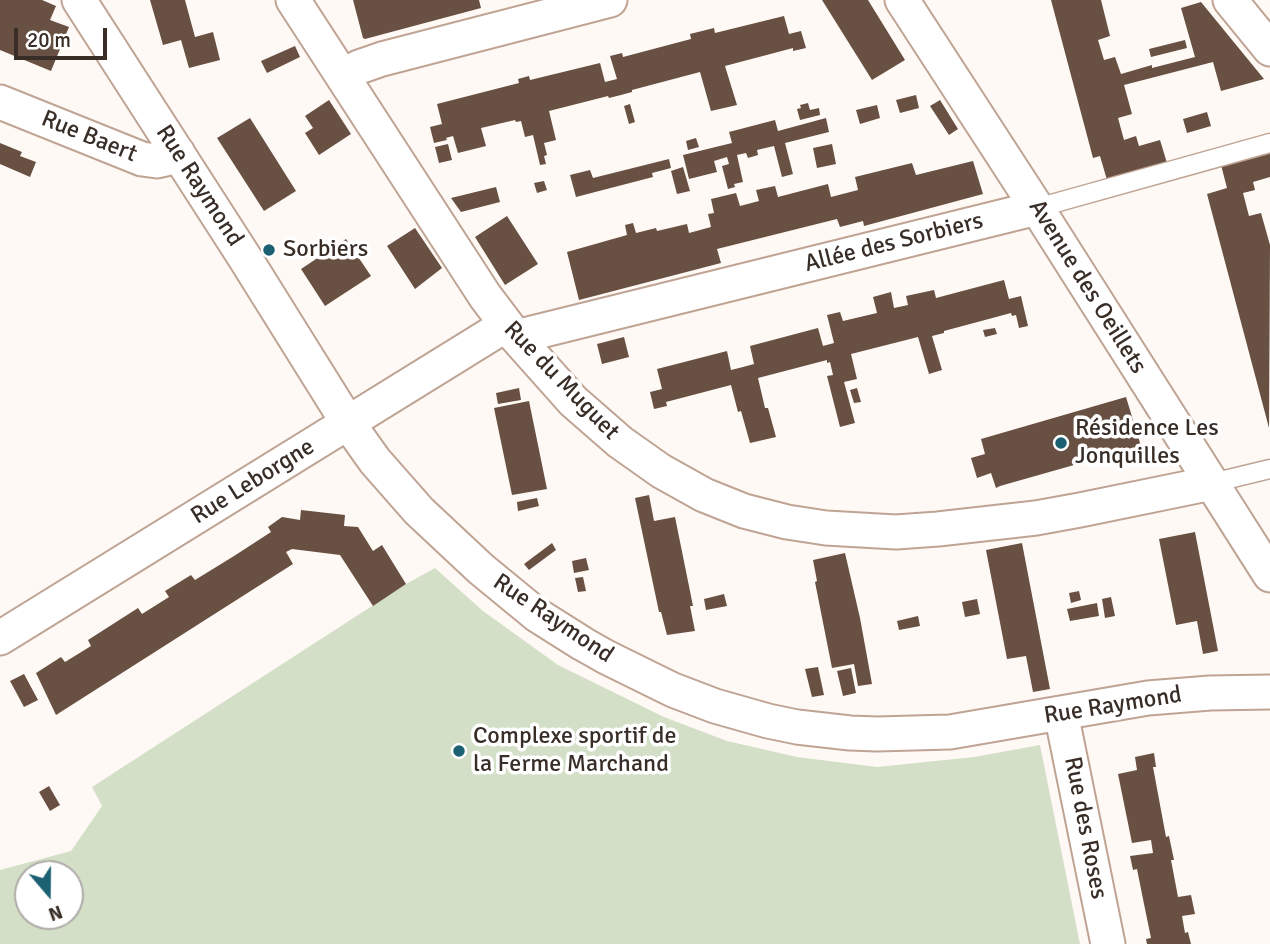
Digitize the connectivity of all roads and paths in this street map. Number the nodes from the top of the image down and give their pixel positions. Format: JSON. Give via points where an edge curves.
{"nodes":[{"id":1,"x":79,"y":0,"type":"edge"},
{"id":2,"x":293,"y":0,"type":"edge"},
{"id":3,"x":610,"y":0,"type":"edge"},
{"id":4,"x":902,"y":0,"type":"edge"},
{"id":5,"x":1230,"y":0,"type":"edge"},
{"id":6,"x":1270,"y":49,"type":"edge"},
{"id":7,"x":343,"y":77,"type":"junction"},
{"id":8,"x":0,"y":102,"type":"edge"},
{"id":9,"x":1270,"y":143,"type":"edge"},
{"id":10,"x":178,"y":153,"type":"junction"},
{"id":11,"x":1037,"y":208,"type":"junction"},
{"id":12,"x":511,"y":331,"type":"junction"},
{"id":13,"x":348,"y":423,"type":"junction"},
{"id":14,"x":1270,"y":469,"type":"edge"},
{"id":15,"x":1212,"y":483,"type":"junction"},
{"id":16,"x":1270,"y":575,"type":"edge"},
{"id":17,"x":0,"y":638,"type":"edge"},
{"id":18,"x":1270,"y":692,"type":"edge"},
{"id":19,"x":1061,"y":713,"type":"junction"},
{"id":20,"x":1108,"y":944,"type":"edge"}],
"edges":[{"from":1,"to":10,"type":"street","name":"Rue Raymond"},
{"from":2,"to":7,"type":"street","name":"Rue du Muguet"},
{"from":3,"to":7,"type":"street","via":[[382,59]]},
{"from":4,"to":11,"type":"street","name":"Avenue des Oeillets"},
{"from":5,"to":6,"type":"street"},
{"from":7,"to":12,"type":"street","name":"Rue du Muguet"},
{"from":8,"to":10,"type":"street","name":"Rue Baert","via":[[142,159],[157,161]]},
{"from":9,"to":11,"type":"lane","name":"Allée des Sorbiers"},
{"from":10,"to":13,"type":"street","name":"Rue Raymond"},
{"from":11,"to":12,"type":"street","name":"Allée des Sorbiers"},
{"from":11,"to":15,"type":"street","name":"Avenue des Oeillets"},
{"from":12,"to":13,"type":"street","name":"Rue Leborgne"},
{"from":12,"to":15,"type":"street","name":"Rue du Muguet","via":[[586,413],[640,457],[704,495],[788,522],[872,531],[938,529],[1059,514]]},
{"from":13,"to":17,"type":"street","name":"Rue Leborgne"},
{"from":13,"to":19,"type":"street","name":"Rue Raymond","via":[[419,511],[520,602],[595,651],[673,690],[768,721],[863,734],[950,732]]},
{"from":14,"to":15,"type":"lane","name":"Rue du Muguet"},
{"from":15,"to":16,"type":"street","name":"Avenue des Oeillets"},
{"from":18,"to":19,"type":"street","name":"Rue Raymond","via":[[1175,695]]},
{"from":19,"to":20,"type":"street","name":"Rue des Roses"}]}
